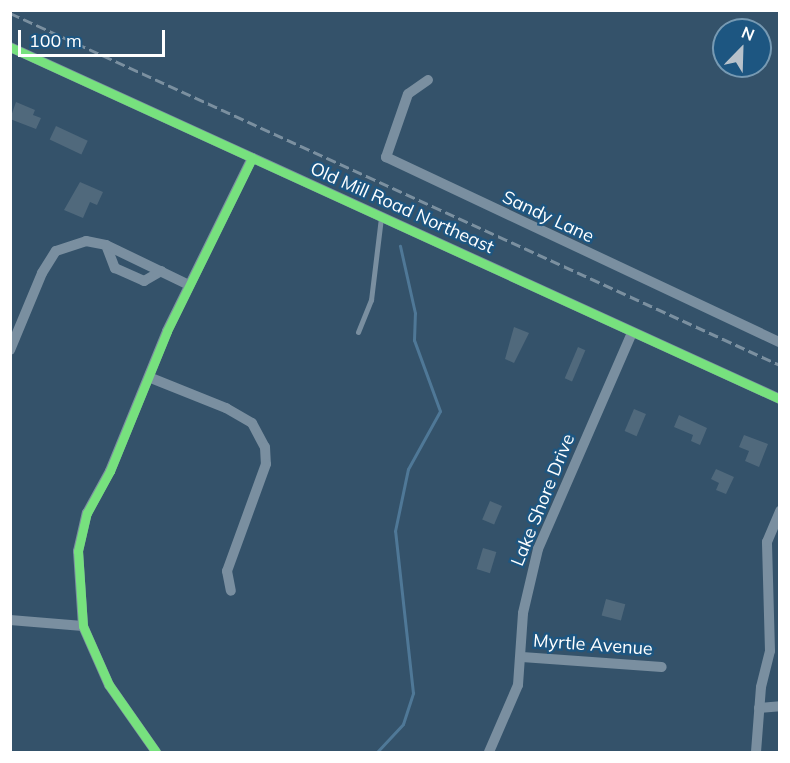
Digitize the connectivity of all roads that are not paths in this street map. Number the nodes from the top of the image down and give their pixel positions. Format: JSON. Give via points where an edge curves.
{"nodes":[{"id":1,"x":10,"y":47,"type":"edge"},
{"id":2,"x":428,"y":81,"type":"dead end"},
{"id":3,"x":252,"y":158,"type":"junction"},
{"id":4,"x":381,"y":217,"type":"junction"},
{"id":5,"x":106,"y":245,"type":"junction"},
{"id":6,"x":161,"y":271,"type":"junction"},
{"id":7,"x":189,"y":285,"type":"junction"},
{"id":8,"x":358,"y":332,"type":"dead end"},
{"id":9,"x":632,"y":333,"type":"junction"},
{"id":10,"x":780,"y":342,"type":"edge"},
{"id":11,"x":10,"y":350,"type":"edge"},
{"id":12,"x":151,"y":378,"type":"junction"},
{"id":13,"x":780,"y":399,"type":"edge"},
{"id":14,"x":780,"y":512,"type":"edge"},
{"id":15,"x":231,"y":591,"type":"dead end"},
{"id":16,"x":10,"y":620,"type":"edge"},
{"id":17,"x":83,"y":626,"type":"junction"},
{"id":18,"x":522,"y":657,"type":"junction"},
{"id":19,"x":663,"y":667,"type":"dead end"},
{"id":20,"x":780,"y":706,"type":"edge"},
{"id":21,"x":759,"y":708,"type":"junction"},
{"id":22,"x":156,"y":753,"type":"edge"},
{"id":23,"x":489,"y":753,"type":"edge"},
{"id":24,"x":756,"y":753,"type":"edge"}],
"edges":[{"from":1,"to":3,"type":"street","name":"Old Mill Road Northeast"},
{"from":2,"to":10,"type":"street","name":"Sandy Lane","via":[[408,94],[386,157]]},
{"from":3,"to":4,"type":"street","name":"Old Mill Road Northeast"},
{"from":3,"to":7,"type":"street"},
{"from":4,"to":8,"type":"lane","via":[[371,300]]},
{"from":4,"to":9,"type":"street","name":"Old Mill Road Northeast"},
{"from":5,"to":6,"type":"street"},
{"from":5,"to":6,"type":"street","via":[[115,268],[144,281]]},
{"from":5,"to":11,"type":"street","via":[[86,241],[56,251],[42,273]]},
{"from":6,"to":7,"type":"street"},
{"from":7,"to":12,"type":"street"},
{"from":9,"to":13,"type":"street","name":"Old Mill Road Northeast"},
{"from":9,"to":18,"type":"street","name":"Lake Shore Drive","via":[[538,549],[523,613]]},
{"from":12,"to":15,"type":"street","via":[[226,408],[252,423],[265,447],[266,464],[227,571]]},
{"from":12,"to":17,"type":"street","via":[[87,513],[78,551]]},
{"from":14,"to":21,"type":"street","via":[[766,550],[770,643]]},
{"from":16,"to":17,"type":"street"},
{"from":17,"to":22,"type":"street","via":[[109,685]]},
{"from":18,"to":19,"type":"street","name":"Myrtle Avenue"},
{"from":18,"to":23,"type":"street","name":"Lake Shore Drive","via":[[510,710]]},
{"from":20,"to":21,"type":"street"},
{"from":21,"to":24,"type":"street"}]}
